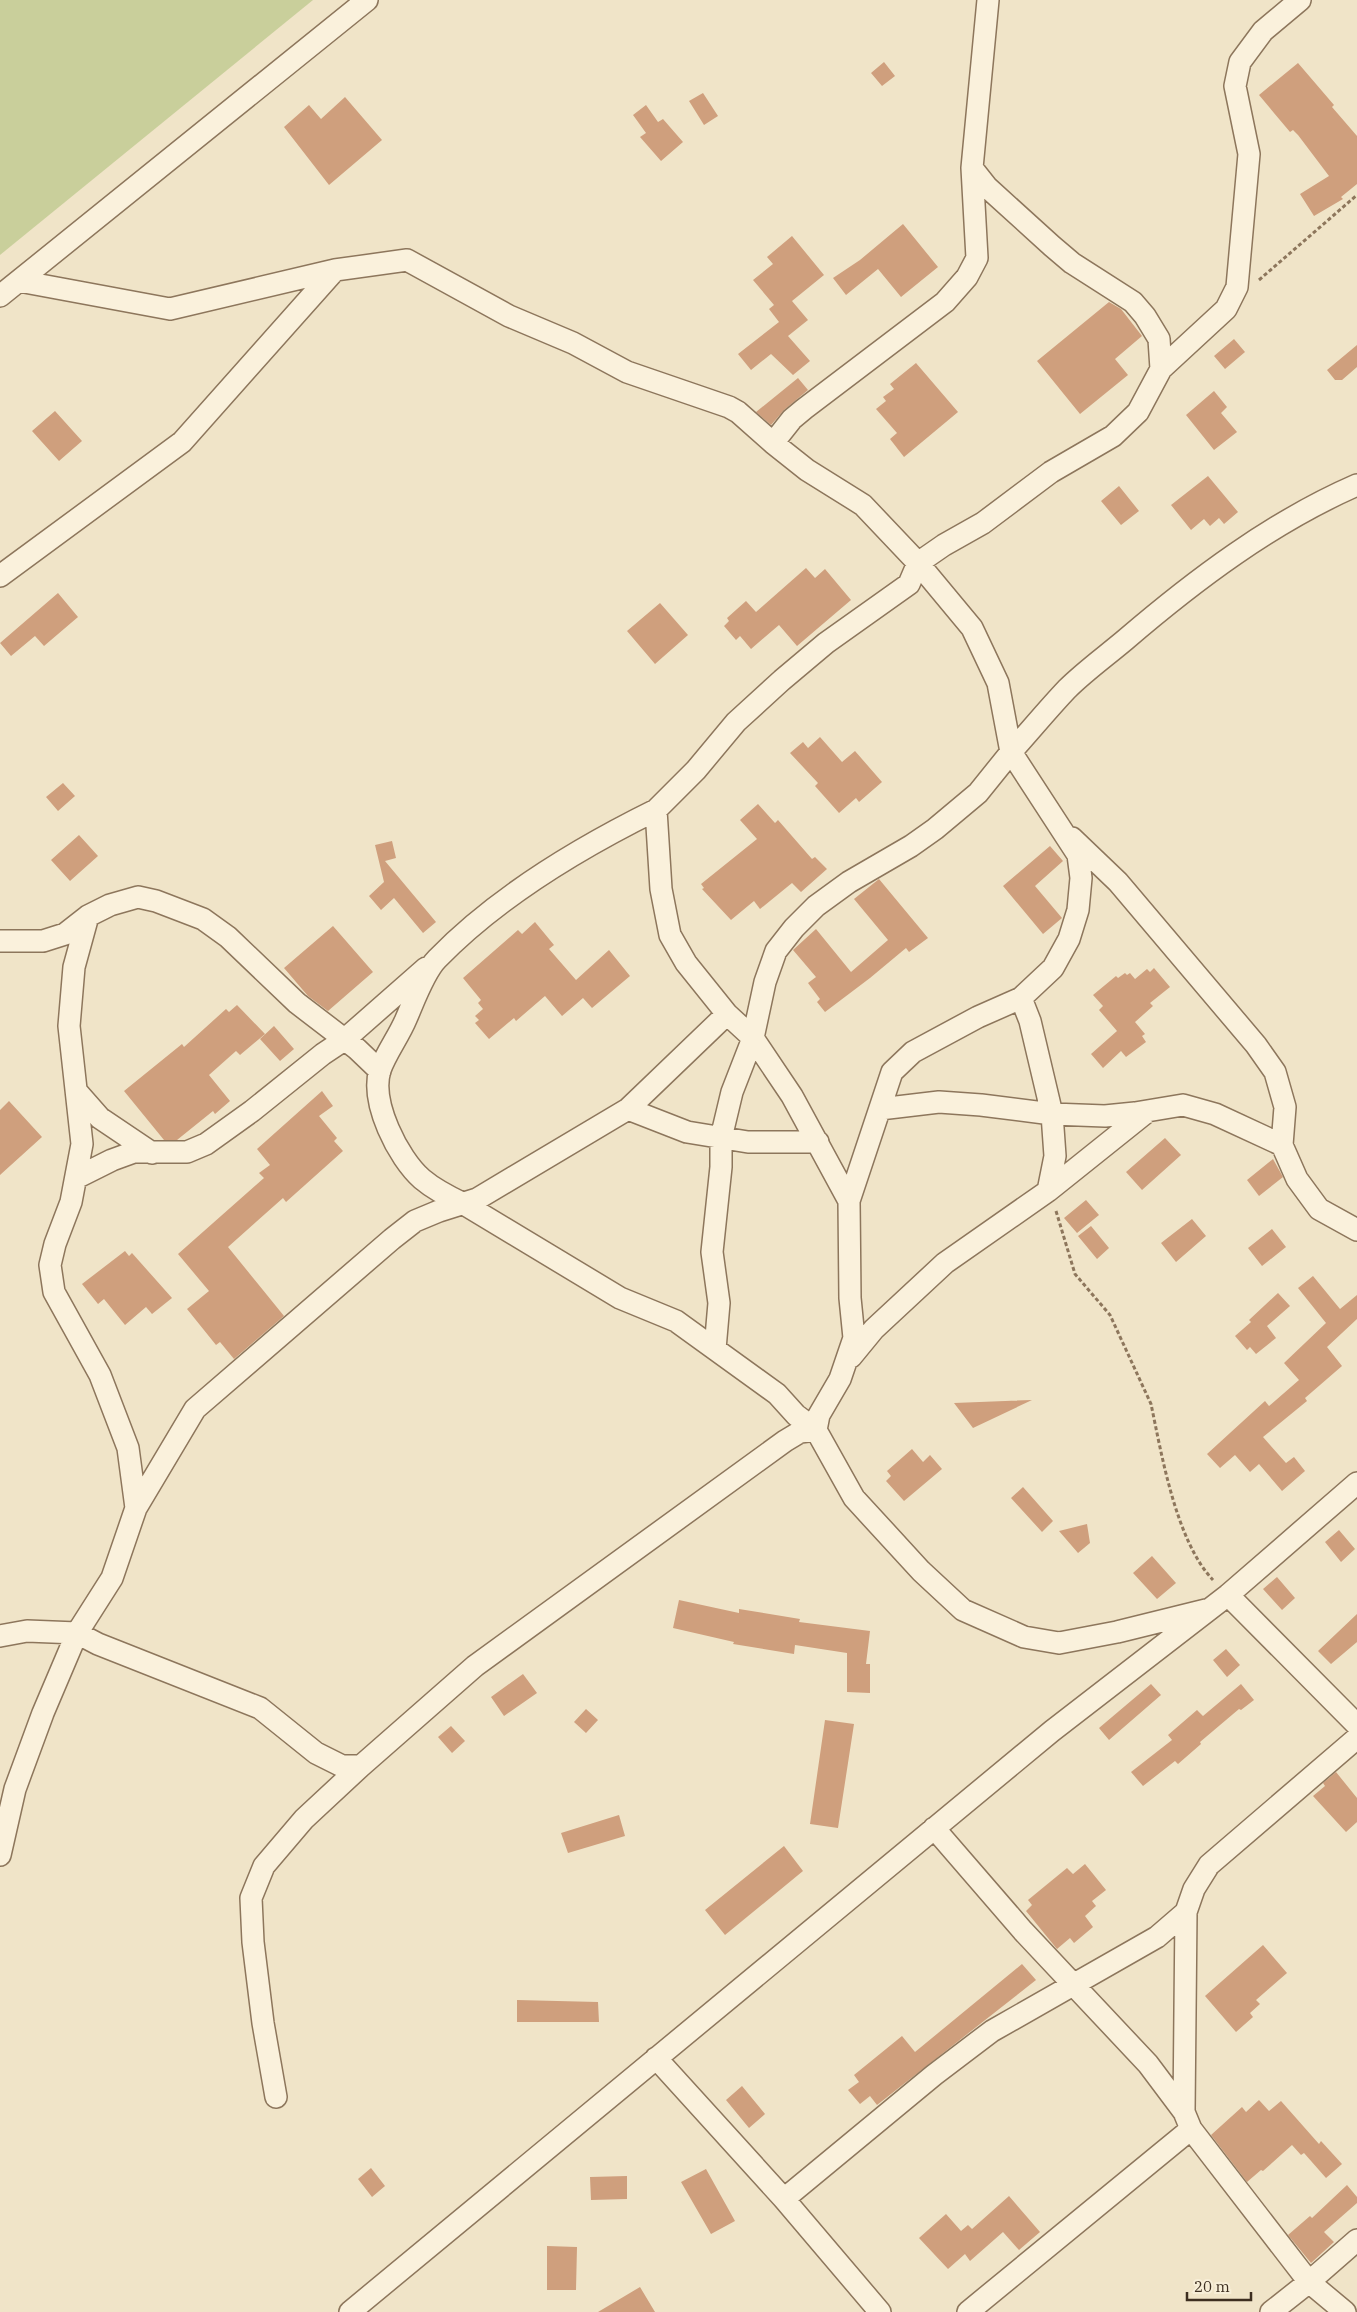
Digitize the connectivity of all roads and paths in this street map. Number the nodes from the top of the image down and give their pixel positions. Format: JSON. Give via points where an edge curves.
{"nodes":[{"id":1,"x":367,"y":0,"type":"edge"},
{"id":2,"x":988,"y":0,"type":"edge"},
{"id":3,"x":1300,"y":0,"type":"edge"},
{"id":4,"x":972,"y":168,"type":"junction"},
{"id":5,"x":1357,"y":195,"type":"edge"},
{"id":6,"x":335,"y":270,"type":"junction"},
{"id":7,"x":19,"y":281,"type":"junction"},
{"id":8,"x":1254,"y":285,"type":"dead end"},
{"id":9,"x":0,"y":296,"type":"edge"},
{"id":10,"x":1161,"y":369,"type":"junction"},
{"id":11,"x":773,"y":444,"type":"junction"},
{"id":12,"x":1357,"y":485,"type":"edge"},
{"id":13,"x":918,"y":563,"type":"junction"},
{"id":14,"x":0,"y":576,"type":"edge"},
{"id":15,"x":1011,"y":752,"type":"junction"},
{"id":16,"x":656,"y":810,"type":"junction"},
{"id":17,"x":1063,"y":829,"type":"junction"},
{"id":18,"x":88,"y":916,"type":"junction"},
{"id":19,"x":0,"y":941,"type":"edge"},
{"id":20,"x":435,"y":960,"type":"junction"},
{"id":21,"x":1021,"y":998,"type":"junction"},
{"id":22,"x":727,"y":1014,"type":"junction"},
{"id":23,"x":753,"y":1038,"type":"junction"},
{"id":24,"x":344,"y":1040,"type":"junction"},
{"id":25,"x":380,"y":1071,"type":"junction"},
{"id":26,"x":78,"y":1093,"type":"junction"},
{"id":27,"x":628,"y":1109,"type":"junction"},
{"id":28,"x":880,"y":1109,"type":"junction"},
{"id":29,"x":1148,"y":1111,"type":"junction"},
{"id":30,"x":1052,"y":1114,"type":"junction"},
{"id":31,"x":721,"y":1138,"type":"junction"},
{"id":32,"x":818,"y":1142,"type":"junction"},
{"id":33,"x":1282,"y":1145,"type":"junction"},
{"id":34,"x":152,"y":1152,"type":"junction"},
{"id":35,"x":76,"y":1178,"type":"junction"},
{"id":36,"x":1048,"y":1191,"type":"junction"},
{"id":37,"x":849,"y":1201,"type":"junction"},
{"id":38,"x":464,"y":1204,"type":"junction"},
{"id":39,"x":1357,"y":1230,"type":"edge"},
{"id":40,"x":715,"y":1349,"type":"junction"},
{"id":41,"x":846,"y":1362,"type":"junction"},
{"id":42,"x":816,"y":1430,"type":"junction"},
{"id":43,"x":1357,"y":1483,"type":"edge"},
{"id":44,"x":136,"y":1508,"type":"junction"},
{"id":45,"x":1228,"y":1594,"type":"junction"},
{"id":46,"x":1206,"y":1610,"type":"junction"},
{"id":47,"x":78,"y":1633,"type":"junction"},
{"id":48,"x":0,"y":1636,"type":"edge"},
{"id":49,"x":1357,"y":1725,"type":"edge"},
{"id":50,"x":1357,"y":1738,"type":"edge"},
{"id":51,"x":361,"y":1766,"type":"junction"},
{"id":52,"x":934,"y":1828,"type":"junction"},
{"id":53,"x":0,"y":1855,"type":"edge"},
{"id":54,"x":1186,"y":1912,"type":"junction"},
{"id":55,"x":1074,"y":1985,"type":"junction"},
{"id":56,"x":656,"y":2058,"type":"junction"},
{"id":57,"x":276,"y":2098,"type":"dead end"},
{"id":58,"x":1187,"y":2121,"type":"junction"},
{"id":59,"x":784,"y":2199,"type":"junction"},
{"id":60,"x":1357,"y":2240,"type":"edge"},
{"id":61,"x":1309,"y":2282,"type":"junction"},
{"id":62,"x":350,"y":2312,"type":"edge"},
{"id":63,"x":880,"y":2312,"type":"edge"},
{"id":64,"x":968,"y":2312,"type":"edge"},
{"id":65,"x":1270,"y":2312,"type":"edge"},
{"id":66,"x":1345,"y":2312,"type":"edge"}],
"edges":[{"from":1,"to":7,"type":"street"},
{"from":2,"to":4,"type":"street"},
{"from":3,"to":10,"type":"street","via":[[1263,31],[1240,62],[1238,70],[1235,86],[1249,154],[1236,286],[1226,309]]},
{"from":4,"to":10,"type":"street","via":[[987,187],[1052,246],[1134,302],[1159,339]]},
{"from":4,"to":11,"type":"street","via":[[977,258],[967,277],[945,302],[804,408]]},
{"from":5,"to":8,"type":"path"},
{"from":6,"to":7,"type":"street","via":[[170,309]]},
{"from":6,"to":11,"type":"street","via":[[407,260],[510,316],[573,343],[627,372],[738,412]]},
{"from":6,"to":14,"type":"street","via":[[182,442]]},
{"from":7,"to":9,"type":"street"},
{"from":10,"to":13,"type":"street","via":[[1138,412],[1113,436],[1051,472],[983,523]]},
{"from":11,"to":13,"type":"street","via":[[807,470],[864,505]]},
{"from":12,"to":15,"type":"street","via":[[1321,500],[1281,524],[1154,615],[1068,688]]},
{"from":13,"to":15,"type":"street","via":[[972,628],[998,682]]},
{"from":13,"to":16,"type":"street","via":[[909,584],[826,643],[736,722],[696,770]]},
{"from":15,"to":17,"type":"street"},
{"from":15,"to":23,"type":"street","via":[[978,793],[935,829],[849,882],[816,906],[794,928],[773,959]]},
{"from":16,"to":20,"type":"street","via":[[573,854],[519,890]]},
{"from":16,"to":22,"type":"street","via":[[661,889],[670,935],[686,963]]},
{"from":17,"to":21,"type":"street","via":[[1078,855],[1081,878],[1078,910],[1069,939],[1053,968]]},
{"from":17,"to":33,"type":"street","via":[[1118,882],[1194,969],[1275,1072],[1285,1107]]},
{"from":18,"to":19,"type":"street","via":[[65,934],[43,941]]},
{"from":18,"to":24,"type":"street","via":[[138,897],[203,919],[228,937],[297,1003]]},
{"from":18,"to":26,"type":"street","via":[[74,967],[69,1026]]},
{"from":20,"to":24,"type":"street"},
{"from":20,"to":25,"type":"street"},
{"from":21,"to":28,"type":"street","via":[[913,1052],[892,1072]]},
{"from":21,"to":30,"type":"street","via":[[1030,1020]]},
{"from":22,"to":23,"type":"street"},
{"from":22,"to":27,"type":"street"},
{"from":23,"to":31,"type":"street","via":[[732,1092]]},
{"from":23,"to":32,"type":"street"},
{"from":24,"to":25,"type":"street"},
{"from":24,"to":34,"type":"street","via":[[206,1144],[188,1152]]},
{"from":25,"to":38,"type":"street","via":[[380,1107],[384,1122],[408,1165],[442,1194]]},
{"from":26,"to":34,"type":"street","via":[[100,1118]]},
{"from":26,"to":35,"type":"street","via":[[82,1144]]},
{"from":27,"to":31,"type":"street","via":[[687,1132]]},
{"from":27,"to":38,"type":"street","via":[[478,1199]]},
{"from":28,"to":30,"type":"street","via":[[939,1102]]},
{"from":28,"to":37,"type":"street"},
{"from":29,"to":30,"type":"street","via":[[1105,1116]]},
{"from":29,"to":33,"type":"street","via":[[1183,1105],[1201,1109]]},
{"from":29,"to":36,"type":"street"},
{"from":30,"to":36,"type":"street","via":[[1055,1156]]},
{"from":31,"to":32,"type":"street","via":[[748,1142]]},
{"from":31,"to":40,"type":"street","via":[[712,1252],[719,1303]]},
{"from":32,"to":37,"type":"street"},
{"from":33,"to":39,"type":"street","via":[[1297,1178],[1319,1209]]},
{"from":34,"to":35,"type":"street","via":[[134,1152]]},
{"from":35,"to":44,"type":"street","via":[[50,1265],[54,1292],[100,1375],[125,1439]]},
{"from":36,"to":41,"type":"street","via":[[945,1263],[874,1329]]},
{"from":36,"to":45,"type":"path","via":[[1075,1274],[1110,1316],[1145,1388],[1182,1529],[1204,1570]]},
{"from":37,"to":41,"type":"street","via":[[850,1298],[854,1338]]},
{"from":38,"to":40,"type":"street","via":[[620,1298],[676,1321]]},
{"from":38,"to":44,"type":"street","via":[[415,1221],[195,1409]]},
{"from":40,"to":42,"type":"street","via":[[777,1394],[796,1415]]},
{"from":41,"to":42,"type":"street"},
{"from":42,"to":46,"type":"street","via":[[854,1498],[921,1571],[963,1610],[1024,1637],[1059,1643]]},
{"from":42,"to":51,"type":"street","via":[[800,1432],[785,1441],[475,1666]]},
{"from":43,"to":45,"type":"street"},
{"from":44,"to":47,"type":"street","via":[[112,1578]]},
{"from":45,"to":46,"type":"street"},
{"from":45,"to":49,"type":"street"},
{"from":46,"to":52,"type":"street"},
{"from":47,"to":48,"type":"street","via":[[27,1631]]},
{"from":47,"to":51,"type":"street","via":[[98,1644],[260,1708],[316,1753],[342,1766]]},
{"from":47,"to":53,"type":"street","via":[[15,1789]]},
{"from":50,"to":54,"type":"street","via":[[1209,1865],[1194,1889]]},
{"from":51,"to":57,"type":"street","via":[[304,1819],[264,1866],[251,1898],[263,2024]]},
{"from":52,"to":55,"type":"street"},
{"from":52,"to":56,"type":"street"},
{"from":54,"to":55,"type":"street","via":[[1143,1946]]},
{"from":54,"to":58,"type":"street"},
{"from":55,"to":58,"type":"street","via":[[1148,2064]]},
{"from":55,"to":59,"type":"street","via":[[992,2030]]},
{"from":56,"to":59,"type":"street"},
{"from":56,"to":62,"type":"street"},
{"from":58,"to":61,"type":"street"},
{"from":58,"to":64,"type":"street"},
{"from":59,"to":63,"type":"street"},
{"from":60,"to":61,"type":"street"},
{"from":61,"to":65,"type":"street"},
{"from":61,"to":66,"type":"street"}]}
